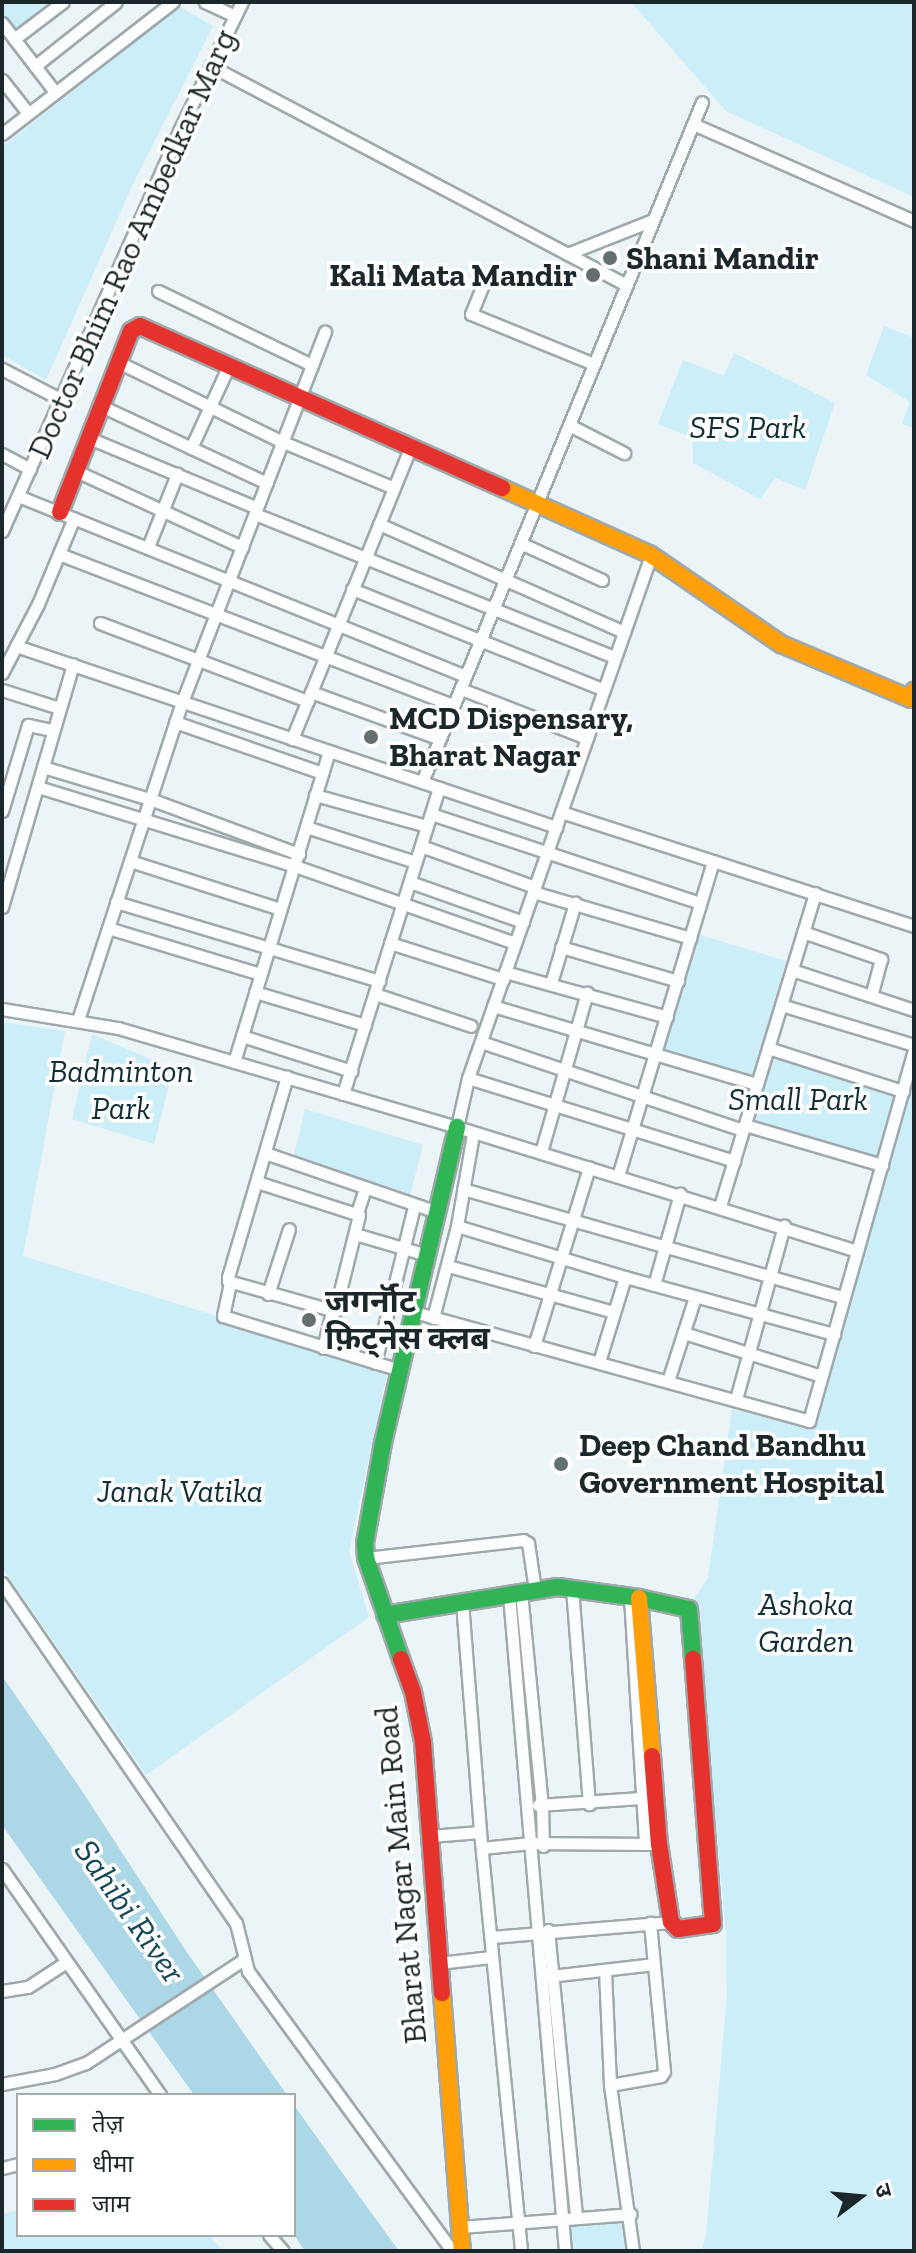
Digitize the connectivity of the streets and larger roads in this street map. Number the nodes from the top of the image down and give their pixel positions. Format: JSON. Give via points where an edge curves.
{"nodes":[{"id":1,"x":63,"y":2,"type":"edge"},
{"id":2,"x":116,"y":2,"type":"edge"},
{"id":3,"x":173,"y":2,"type":"edge"},
{"id":4,"x":205,"y":2,"type":"edge"},
{"id":5,"x":242,"y":2,"type":"edge"},
{"id":6,"x":235,"y":16,"type":"junction"},
{"id":7,"x":2,"y":23,"type":"edge"},
{"id":8,"x":14,"y":39,"type":"junction"},
{"id":9,"x":35,"y":66,"type":"junction"},
{"id":10,"x":211,"y":66,"type":"junction"},
{"id":11,"x":2,"y":80,"type":"edge"},
{"id":12,"x":55,"y":92,"type":"junction"},
{"id":13,"x":702,"y":102,"type":"dead end"},
{"id":14,"x":28,"y":113,"type":"junction"},
{"id":15,"x":693,"y":124,"type":"junction"},
{"id":16,"x":2,"y":133,"type":"edge"},
{"id":17,"x":653,"y":220,"type":"junction"},
{"id":18,"x":914,"y":221,"type":"edge"},
{"id":19,"x":567,"y":254,"type":"junction"},
{"id":20,"x":486,"y":277,"type":"dead end"},
{"id":21,"x":627,"y":285,"type":"junction"},
{"id":22,"x":158,"y":291,"type":"dead end"},
{"id":23,"x":325,"y":332,"type":"dead end"},
{"id":24,"x":118,"y":362,"type":"junction"},
{"id":25,"x":594,"y":364,"type":"junction"},
{"id":26,"x":229,"y":365,"type":"junction"},
{"id":27,"x":312,"y":365,"type":"junction"},
{"id":28,"x":2,"y":369,"type":"edge"},
{"id":29,"x":301,"y":397,"type":"junction"},
{"id":30,"x":60,"y":399,"type":"junction"},
{"id":31,"x":99,"y":405,"type":"junction"},
{"id":32,"x":210,"y":405,"type":"junction"},
{"id":33,"x":569,"y":425,"type":"junction"},
{"id":34,"x":89,"y":438,"type":"junction"},
{"id":35,"x":283,"y":442,"type":"junction"},
{"id":36,"x":191,"y":448,"type":"junction"},
{"id":37,"x":410,"y":448,"type":"junction"},
{"id":38,"x":624,"y":453,"type":"dead end"},
{"id":39,"x":2,"y":454,"type":"edge"},
{"id":40,"x":30,"y":469,"type":"junction"},
{"id":41,"x":76,"y":471,"type":"junction"},
{"id":42,"x":177,"y":474,"type":"junction"},
{"id":43,"x":267,"y":483,"type":"junction"},
{"id":44,"x":394,"y":488,"type":"junction"},
{"id":45,"x":18,"y":496,"type":"junction"},
{"id":46,"x":536,"y":504,"type":"junction"},
{"id":47,"x":163,"y":510,"type":"junction"},
{"id":48,"x":256,"y":511,"type":"junction"},
{"id":49,"x":67,"y":515,"type":"junction"},
{"id":50,"x":379,"y":524,"type":"junction"},
{"id":51,"x":2,"y":531,"type":"edge"},
{"id":52,"x":520,"y":543,"type":"junction"},
{"id":53,"x":148,"y":547,"type":"junction"},
{"id":54,"x":242,"y":547,"type":"junction"},
{"id":55,"x":59,"y":554,"type":"junction"},
{"id":56,"x":651,"y":555,"type":"junction"},
{"id":57,"x":365,"y":556,"type":"junction"},
{"id":58,"x":229,"y":580,"type":"junction"},
{"id":59,"x":505,"y":580,"type":"junction"},
{"id":60,"x":602,"y":580,"type":"dead end"},
{"id":61,"x":352,"y":589,"type":"junction"},
{"id":62,"x":494,"y":608,"type":"junction"},
{"id":63,"x":216,"y":615,"type":"junction"},
{"id":64,"x":100,"y":623,"type":"dead end"},
{"id":65,"x":339,"y":623,"type":"junction"},
{"id":66,"x":624,"y":632,"type":"junction"},
{"id":67,"x":480,"y":642,"type":"junction"},
{"id":68,"x":16,"y":646,"type":"junction"},
{"id":69,"x":615,"y":657,"type":"junction"},
{"id":70,"x":325,"y":658,"type":"junction"},
{"id":71,"x":5,"y":659,"type":"edge"},
{"id":72,"x":198,"y":660,"type":"junction"},
{"id":73,"x":73,"y":664,"type":"junction"},
{"id":74,"x":2,"y":673,"type":"edge"},
{"id":75,"x":465,"y":676,"type":"junction"},
{"id":76,"x":461,"y":689,"type":"junction"},
{"id":77,"x":2,"y":690,"type":"edge"},
{"id":78,"x":604,"y":690,"type":"junction"},
{"id":79,"x":914,"y":691,"type":"edge"},
{"id":80,"x":310,"y":696,"type":"junction"},
{"id":81,"x":182,"y":702,"type":"junction"},
{"id":82,"x":453,"y":705,"type":"junction"},
{"id":83,"x":59,"y":708,"type":"junction"},
{"id":84,"x":175,"y":722,"type":"junction"},
{"id":85,"x":52,"y":730,"type":"junction"},
{"id":86,"x":587,"y":738,"type":"junction"},
{"id":87,"x":292,"y":739,"type":"junction"},
{"id":88,"x":440,"y":739,"type":"junction"},
{"id":89,"x":329,"y":751,"type":"junction"},
{"id":90,"x":2,"y":767,"type":"edge"},
{"id":91,"x":43,"y":767,"type":"junction"},
{"id":92,"x":14,"y":772,"type":"junction"},
{"id":93,"x":322,"y":773,"type":"junction"},
{"id":94,"x":422,"y":782,"type":"junction"},
{"id":95,"x":38,"y":787,"type":"junction"},
{"id":96,"x":439,"y":788,"type":"junction"},
{"id":97,"x":315,"y":795,"type":"junction"},
{"id":98,"x":150,"y":799,"type":"junction"},
{"id":99,"x":2,"y":811,"type":"edge"},
{"id":100,"x":561,"y":812,"type":"junction"},
{"id":101,"x":431,"y":814,"type":"junction"},
{"id":102,"x":143,"y":821,"type":"junction"},
{"id":103,"x":427,"y":826,"type":"junction"},
{"id":104,"x":306,"y":827,"type":"junction"},
{"id":105,"x":556,"y":827,"type":"junction"},
{"id":106,"x":421,"y":846,"type":"junction"},
{"id":107,"x":547,"y":853,"type":"junction"},
{"id":108,"x":299,"y":854,"type":"junction"},
{"id":109,"x":130,"y":861,"type":"junction"},
{"id":110,"x":713,"y":861,"type":"junction"},
{"id":111,"x":416,"y":862,"type":"junction"},
{"id":112,"x":295,"y":866,"type":"junction"},
{"id":113,"x":410,"y":882,"type":"junction"},
{"id":114,"x":534,"y":890,"type":"junction"},
{"id":115,"x":815,"y":893,"type":"junction"},
{"id":116,"x":116,"y":902,"type":"junction"},
{"id":117,"x":575,"y":903,"type":"junction"},
{"id":118,"x":700,"y":903,"type":"junction"},
{"id":119,"x":403,"y":904,"type":"junction"},
{"id":120,"x":2,"y":907,"type":"edge"},
{"id":121,"x":280,"y":909,"type":"junction"},
{"id":122,"x":523,"y":922,"type":"junction"},
{"id":123,"x":914,"y":926,"type":"edge"},
{"id":124,"x":108,"y":928,"type":"junction"},
{"id":125,"x":803,"y":932,"type":"junction"},
{"id":126,"x":690,"y":938,"type":"junction"},
{"id":127,"x":390,"y":943,"type":"junction"},
{"id":128,"x":515,"y":943,"type":"junction"},
{"id":129,"x":269,"y":947,"type":"junction"},
{"id":130,"x":561,"y":947,"type":"junction"},
{"id":131,"x":792,"y":970,"type":"junction"},
{"id":132,"x":260,"y":974,"type":"junction"},
{"id":133,"x":504,"y":976,"type":"junction"},
{"id":134,"x":379,"y":981,"type":"junction"},
{"id":135,"x":678,"y":981,"type":"junction"},
{"id":136,"x":551,"y":983,"type":"junction"},
{"id":137,"x":255,"y":992,"type":"junction"},
{"id":138,"x":587,"y":993,"type":"junction"},
{"id":139,"x":375,"y":994,"type":"junction"},
{"id":140,"x":871,"y":996,"type":"junction"},
{"id":141,"x":781,"y":1005,"type":"junction"},
{"id":142,"x":493,"y":1006,"type":"junction"},
{"id":143,"x":2,"y":1009,"type":"edge"},
{"id":144,"x":914,"y":1010,"type":"edge"},
{"id":145,"x":667,"y":1017,"type":"junction"},
{"id":146,"x":78,"y":1020,"type":"junction"},
{"id":147,"x":365,"y":1025,"type":"junction"},
{"id":148,"x":471,"y":1026,"type":"dead end"},
{"id":149,"x":574,"y":1032,"type":"junction"},
{"id":150,"x":242,"y":1036,"type":"junction"},
{"id":151,"x":481,"y":1042,"type":"junction"},
{"id":152,"x":768,"y":1048,"type":"junction"},
{"id":153,"x":914,"y":1048,"type":"edge"},
{"id":154,"x":655,"y":1054,"type":"junction"},
{"id":155,"x":234,"y":1062,"type":"junction"},
{"id":156,"x":563,"y":1067,"type":"junction"},
{"id":157,"x":352,"y":1071,"type":"junction"},
{"id":158,"x":287,"y":1077,"type":"junction"},
{"id":159,"x":468,"y":1078,"type":"junction"},
{"id":160,"x":757,"y":1084,"type":"junction"},
{"id":161,"x":903,"y":1091,"type":"junction"},
{"id":162,"x":343,"y":1094,"type":"junction"},
{"id":163,"x":643,"y":1096,"type":"junction"},
{"id":164,"x":553,"y":1104,"type":"junction"},
{"id":165,"x":457,"y":1127,"type":"junction"},
{"id":166,"x":744,"y":1127,"type":"junction"},
{"id":167,"x":632,"y":1129,"type":"junction"},
{"id":168,"x":473,"y":1134,"type":"junction"},
{"id":169,"x":541,"y":1152,"type":"junction"},
{"id":170,"x":265,"y":1153,"type":"junction"},
{"id":171,"x":734,"y":1161,"type":"junction"},
{"id":172,"x":882,"y":1165,"type":"junction"},
{"id":173,"x":589,"y":1167,"type":"junction"},
{"id":174,"x":618,"y":1176,"type":"junction"},
{"id":175,"x":257,"y":1182,"type":"junction"},
{"id":176,"x":365,"y":1188,"type":"junction"},
{"id":177,"x":463,"y":1189,"type":"junction"},
{"id":178,"x":680,"y":1194,"type":"junction"},
{"id":179,"x":720,"y":1206,"type":"junction"},
{"id":180,"x":414,"y":1207,"type":"junction"},
{"id":181,"x":437,"y":1212,"type":"junction"},
{"id":182,"x":357,"y":1213,"type":"junction"},
{"id":183,"x":574,"y":1218,"type":"junction"},
{"id":184,"x":457,"y":1226,"type":"junction"},
{"id":185,"x":784,"y":1226,"type":"junction"},
{"id":186,"x":289,"y":1229,"type":"dead end"},
{"id":187,"x":355,"y":1234,"type":"junction"},
{"id":188,"x":664,"y":1247,"type":"junction"},
{"id":189,"x":405,"y":1248,"type":"junction"},
{"id":190,"x":857,"y":1251,"type":"junction"},
{"id":191,"x":427,"y":1255,"type":"junction"},
{"id":192,"x":562,"y":1257,"type":"junction"},
{"id":193,"x":448,"y":1266,"type":"junction"},
{"id":194,"x":625,"y":1277,"type":"junction"},
{"id":195,"x":772,"y":1277,"type":"junction"},
{"id":196,"x":230,"y":1283,"type":"junction"},
{"id":197,"x":654,"y":1285,"type":"junction"},
{"id":198,"x":268,"y":1294,"type":"junction"},
{"id":199,"x":552,"y":1296,"type":"junction"},
{"id":200,"x":695,"y":1297,"type":"junction"},
{"id":201,"x":843,"y":1297,"type":"junction"},
{"id":202,"x":332,"y":1312,"type":"junction"},
{"id":203,"x":414,"y":1312,"type":"junction"},
{"id":204,"x":614,"y":1312,"type":"junction"},
{"id":205,"x":762,"y":1316,"type":"junction"},
{"id":206,"x":433,"y":1318,"type":"junction"},
{"id":207,"x":684,"y":1333,"type":"junction"},
{"id":208,"x":834,"y":1334,"type":"junction"},
{"id":209,"x":534,"y":1346,"type":"junction"},
{"id":210,"x":323,"y":1348,"type":"junction"},
{"id":211,"x":748,"y":1353,"type":"junction"},
{"id":212,"x":599,"y":1362,"type":"junction"},
{"id":213,"x":375,"y":1363,"type":"junction"},
{"id":214,"x":400,"y":1370,"type":"junction"},
{"id":215,"x":821,"y":1376,"type":"junction"},
{"id":216,"x":668,"y":1381,"type":"junction"},
{"id":217,"x":736,"y":1399,"type":"junction"},
{"id":218,"x":366,"y":1558,"type":"junction"},
{"id":219,"x":2,"y":1583,"type":"edge"},
{"id":220,"x":572,"y":1588,"type":"junction"},
{"id":221,"x":521,"y":1592,"type":"junction"},
{"id":222,"x":635,"y":1598,"type":"junction"},
{"id":223,"x":462,"y":1602,"type":"junction"},
{"id":224,"x":385,"y":1615,"type":"junction"},
{"id":225,"x":641,"y":1798,"type":"junction"},
{"id":226,"x":528,"y":1804,"type":"junction"},
{"id":227,"x":589,"y":1804,"type":"junction"},
{"id":228,"x":542,"y":1805,"type":"junction"},
{"id":229,"x":480,"y":1832,"type":"junction"},
{"id":230,"x":430,"y":1836,"type":"junction"},
{"id":231,"x":537,"y":1844,"type":"junction"},
{"id":232,"x":652,"y":1844,"type":"junction"},
{"id":233,"x":482,"y":1848,"type":"junction"},
{"id":234,"x":2,"y":1869,"type":"edge"},
{"id":235,"x":671,"y":1922,"type":"junction"},
{"id":236,"x":650,"y":1923,"type":"junction"},
{"id":237,"x":543,"y":1930,"type":"junction"},
{"id":238,"x":492,"y":1937,"type":"junction"},
{"id":239,"x":491,"y":1957,"type":"junction"},
{"id":240,"x":243,"y":1960,"type":"junction"},
{"id":241,"x":66,"y":1962,"type":"junction"},
{"id":242,"x":439,"y":1963,"type":"junction"},
{"id":243,"x":653,"y":1964,"type":"junction"},
{"id":244,"x":605,"y":1970,"type":"junction"},
{"id":245,"x":548,"y":1976,"type":"junction"},
{"id":246,"x":2,"y":1991,"type":"edge"},
{"id":247,"x":120,"y":2040,"type":"junction"},
{"id":248,"x":2,"y":2084,"type":"edge"},
{"id":249,"x":610,"y":2085,"type":"junction"},
{"id":250,"x":159,"y":2093,"type":"edge"},
{"id":251,"x":631,"y":2214,"type":"junction"},
{"id":252,"x":562,"y":2217,"type":"junction"},
{"id":253,"x":576,"y":2218,"type":"junction"},
{"id":254,"x":519,"y":2223,"type":"junction"},
{"id":255,"x":459,"y":2227,"type":"junction"},
{"id":256,"x":452,"y":2251,"type":"edge"},
{"id":257,"x":462,"y":2251,"type":"edge"},
{"id":258,"x":521,"y":2251,"type":"edge"},
{"id":259,"x":565,"y":2251,"type":"edge"},
{"id":260,"x":633,"y":2251,"type":"edge"}],
"edges":[{"from":1,"to":8,"type":"street"},
{"from":2,"to":9,"type":"street"},
{"from":3,"to":12,"type":"street"},
{"from":4,"to":6,"type":"street"},
{"from":5,"to":6,"type":"street","name":"Doctor Bhim Rao Ambedkar Marg"},
{"from":6,"to":10,"type":"street","name":"Doctor Bhim Rao Ambedkar Marg"},
{"from":7,"to":8,"type":"street"},
{"from":8,"to":9,"type":"street"},
{"from":9,"to":12,"type":"street"},
{"from":10,"to":19,"type":"street"},
{"from":10,"to":30,"type":"street","name":"Doctor Bhim Rao Ambedkar Marg"},
{"from":11,"to":14,"type":"street"},
{"from":12,"to":14,"type":"street"},
{"from":13,"to":15,"type":"street"},
{"from":14,"to":16,"type":"street"},
{"from":15,"to":17,"type":"street"},
{"from":15,"to":18,"type":"street"},
{"from":17,"to":19,"type":"street"},
{"from":17,"to":21,"type":"street"},
{"from":19,"to":21,"type":"street"},
{"from":20,"to":25,"type":"street","via":[[471,314]]},
{"from":21,"to":25,"type":"street"},
{"from":22,"to":27,"type":"street"},
{"from":23,"to":27,"type":"street"},
{"from":24,"to":26,"type":"street","via":[[131,331],[140,326]]},
{"from":24,"to":31,"type":"street"},
{"from":24,"to":32,"type":"street"},
{"from":25,"to":33,"type":"street"},
{"from":26,"to":29,"type":"street"},
{"from":26,"to":32,"type":"street"},
{"from":27,"to":29,"type":"street"},
{"from":28,"to":30,"type":"street"},
{"from":29,"to":35,"type":"street"},
{"from":29,"to":37,"type":"street"},
{"from":30,"to":40,"type":"street","name":"Doctor Bhim Rao Ambedkar Marg"},
{"from":31,"to":34,"type":"street"},
{"from":31,"to":36,"type":"street"},
{"from":32,"to":35,"type":"street"},
{"from":32,"to":36,"type":"street"},
{"from":33,"to":38,"type":"street"},
{"from":33,"to":46,"type":"street"},
{"from":34,"to":41,"type":"street"},
{"from":34,"to":42,"type":"street"},
{"from":35,"to":43,"type":"street"},
{"from":35,"to":44,"type":"street"},
{"from":36,"to":43,"type":"street"},
{"from":37,"to":44,"type":"street"},
{"from":37,"to":46,"type":"street"},
{"from":39,"to":40,"type":"street"},
{"from":40,"to":45,"type":"street","name":"Doctor Bhim Rao Ambedkar Marg"},
{"from":41,"to":47,"type":"street"},
{"from":41,"to":49,"type":"street"},
{"from":42,"to":47,"type":"street"},
{"from":42,"to":48,"type":"street"},
{"from":43,"to":48,"type":"street"},
{"from":44,"to":50,"type":"street"},
{"from":45,"to":49,"type":"street"},
{"from":45,"to":51,"type":"street","name":"Doctor Bhim Rao Ambedkar Marg"},
{"from":46,"to":52,"type":"street"},
{"from":46,"to":56,"type":"street"},
{"from":47,"to":53,"type":"street"},
{"from":47,"to":54,"type":"street"},
{"from":48,"to":54,"type":"street"},
{"from":48,"to":57,"type":"street"},
{"from":49,"to":53,"type":"street"},
{"from":49,"to":55,"type":"street"},
{"from":50,"to":57,"type":"street"},
{"from":50,"to":59,"type":"street"},
{"from":52,"to":59,"type":"street"},
{"from":52,"to":60,"type":"street"},
{"from":53,"to":58,"type":"street"},
{"from":54,"to":58,"type":"street"},
{"from":55,"to":63,"type":"street"},
{"from":55,"to":68,"type":"street"},
{"from":56,"to":66,"type":"street"},
{"from":56,"to":79,"type":"street","via":[[781,644],[911,699]]},
{"from":57,"to":61,"type":"street"},
{"from":57,"to":62,"type":"street"},
{"from":58,"to":63,"type":"street"},
{"from":58,"to":65,"type":"street"},
{"from":59,"to":62,"type":"street"},
{"from":59,"to":66,"type":"street"},
{"from":61,"to":65,"type":"street"},
{"from":61,"to":67,"type":"street"},
{"from":62,"to":67,"type":"street"},
{"from":62,"to":69,"type":"street"},
{"from":63,"to":70,"type":"street"},
{"from":63,"to":72,"type":"street"},
{"from":64,"to":72,"type":"street"},
{"from":65,"to":70,"type":"street"},
{"from":65,"to":75,"type":"street"},
{"from":66,"to":69,"type":"street"},
{"from":67,"to":75,"type":"street"},
{"from":67,"to":78,"type":"street"},
{"from":68,"to":71,"type":"street"},
{"from":68,"to":73,"type":"street"},
{"from":69,"to":78,"type":"street"},
{"from":70,"to":80,"type":"street"},
{"from":70,"to":82,"type":"street"},
{"from":71,"to":74,"type":"street"},
{"from":72,"to":80,"type":"street"},
{"from":72,"to":81,"type":"street"},
{"from":73,"to":81,"type":"street"},
{"from":73,"to":83,"type":"street"},
{"from":75,"to":76,"type":"street"},
{"from":76,"to":82,"type":"street"},
{"from":76,"to":86,"type":"street"},
{"from":77,"to":83,"type":"street"},
{"from":78,"to":86,"type":"street"},
{"from":80,"to":87,"type":"street"},
{"from":80,"to":88,"type":"street"},
{"from":81,"to":84,"type":"street"},
{"from":81,"to":87,"type":"street"},
{"from":82,"to":88,"type":"street"},
{"from":83,"to":85,"type":"street"},
{"from":84,"to":93,"type":"street"},
{"from":84,"to":98,"type":"street"},
{"from":85,"to":91,"type":"street"},
{"from":85,"to":92,"type":"street","via":[[30,724]]},
{"from":86,"to":100,"type":"street"},
{"from":87,"to":89,"type":"street"},
{"from":88,"to":94,"type":"street"},
{"from":89,"to":93,"type":"street"},
{"from":89,"to":94,"type":"street"},
{"from":90,"to":92,"type":"street"},
{"from":91,"to":95,"type":"street"},
{"from":91,"to":98,"type":"street"},
{"from":92,"to":99,"type":"street"},
{"from":93,"to":97,"type":"street"},
{"from":94,"to":96,"type":"street"},
{"from":95,"to":102,"type":"street"},
{"from":95,"to":120,"type":"street"},
{"from":96,"to":101,"type":"street"},
{"from":96,"to":105,"type":"street"},
{"from":97,"to":103,"type":"street"},
{"from":97,"to":104,"type":"street"},
{"from":98,"to":102,"type":"street"},
{"from":98,"to":108,"type":"street"},
{"from":100,"to":105,"type":"street"},
{"from":100,"to":110,"type":"street"},
{"from":101,"to":103,"type":"street"},
{"from":101,"to":107,"type":"street"},
{"from":102,"to":109,"type":"street"},
{"from":102,"to":112,"type":"street"},
{"from":103,"to":106,"type":"street"},
{"from":104,"to":108,"type":"street"},
{"from":104,"to":111,"type":"street"},
{"from":105,"to":107,"type":"street"},
{"from":106,"to":111,"type":"street"},
{"from":106,"to":114,"type":"street"},
{"from":107,"to":114,"type":"street"},
{"from":107,"to":118,"type":"street"},
{"from":108,"to":112,"type":"street"},
{"from":109,"to":116,"type":"street"},
{"from":109,"to":121,"type":"street"},
{"from":110,"to":115,"type":"street"},
{"from":110,"to":118,"type":"street"},
{"from":111,"to":113,"type":"street"},
{"from":112,"to":119,"type":"street"},
{"from":112,"to":121,"type":"street"},
{"from":113,"to":119,"type":"street"},
{"from":113,"to":122,"type":"street"},
{"from":114,"to":117,"type":"street"},
{"from":114,"to":122,"type":"street"},
{"from":115,"to":123,"type":"street"},
{"from":115,"to":125,"type":"street"},
{"from":116,"to":124,"type":"street"},
{"from":116,"to":129,"type":"street"},
{"from":117,"to":126,"type":"street"},
{"from":117,"to":130,"type":"street"},
{"from":118,"to":126,"type":"street"},
{"from":119,"to":127,"type":"street"},
{"from":119,"to":128,"type":"street"},
{"from":121,"to":129,"type":"street"},
{"from":122,"to":128,"type":"street"},
{"from":124,"to":132,"type":"street"},
{"from":124,"to":146,"type":"street"},
{"from":125,"to":131,"type":"street"},
{"from":125,"to":140,"type":"street","via":[[881,959]]},
{"from":126,"to":135,"type":"street"},
{"from":127,"to":133,"type":"street"},
{"from":127,"to":134,"type":"street"},
{"from":128,"to":133,"type":"street"},
{"from":129,"to":132,"type":"street"},
{"from":129,"to":134,"type":"street"},
{"from":130,"to":135,"type":"street"},
{"from":130,"to":136,"type":"street"},
{"from":131,"to":140,"type":"street"},
{"from":131,"to":141,"type":"street"},
{"from":132,"to":137,"type":"street"},
{"from":133,"to":136,"type":"street"},
{"from":133,"to":142,"type":"street"},
{"from":134,"to":139,"type":"street"},
{"from":135,"to":145,"type":"street"},
{"from":136,"to":138,"type":"street"},
{"from":137,"to":147,"type":"street"},
{"from":137,"to":150,"type":"street"},
{"from":138,"to":145,"type":"street"},
{"from":138,"to":149,"type":"street"},
{"from":139,"to":147,"type":"street"},
{"from":139,"to":148,"type":"street"},
{"from":140,"to":144,"type":"street"},
{"from":141,"to":152,"type":"street"},
{"from":141,"to":153,"type":"street"},
{"from":142,"to":149,"type":"street"},
{"from":142,"to":151,"type":"street"},
{"from":143,"to":146,"type":"street"},
{"from":145,"to":154,"type":"street"},
{"from":146,"to":155,"type":"street"},
{"from":147,"to":157,"type":"street"},
{"from":149,"to":154,"type":"street"},
{"from":149,"to":156,"type":"street"},
{"from":150,"to":155,"type":"street"},
{"from":150,"to":157,"type":"street"},
{"from":151,"to":156,"type":"street"},
{"from":151,"to":159,"type":"street"},
{"from":152,"to":160,"type":"street"},
{"from":152,"to":161,"type":"street"},
{"from":153,"to":161,"type":"street"},
{"from":154,"to":160,"type":"street"},
{"from":154,"to":163,"type":"street"},
{"from":155,"to":158,"type":"street"},
{"from":156,"to":163,"type":"street"},
{"from":156,"to":164,"type":"street"},
{"from":157,"to":162,"type":"street"},
{"from":158,"to":162,"type":"street"},
{"from":158,"to":170,"type":"street"},
{"from":159,"to":164,"type":"street"},
{"from":159,"to":165,"type":"street"},
{"from":160,"to":166,"type":"street"},
{"from":161,"to":172,"type":"street"},
{"from":162,"to":165,"type":"street"},
{"from":163,"to":166,"type":"street"},
{"from":163,"to":167,"type":"street"},
{"from":164,"to":167,"type":"street"},
{"from":164,"to":169,"type":"street"},
{"from":165,"to":168,"type":"street"},
{"from":165,"to":181,"type":"street","name":"Bharat Nagar Main Road"},
{"from":166,"to":171,"type":"street"},
{"from":166,"to":172,"type":"street"},
{"from":167,"to":171,"type":"street"},
{"from":167,"to":174,"type":"street"},
{"from":168,"to":169,"type":"street"},
{"from":168,"to":177,"type":"street"},
{"from":169,"to":173,"type":"street"},
{"from":170,"to":175,"type":"street"},
{"from":170,"to":176,"type":"street"},
{"from":171,"to":179,"type":"street"},
{"from":172,"to":190,"type":"street"},
{"from":173,"to":174,"type":"street"},
{"from":173,"to":183,"type":"street"},
{"from":174,"to":178,"type":"street"},
{"from":175,"to":182,"type":"street"},
{"from":175,"to":196,"type":"street"},
{"from":176,"to":180,"type":"street","via":[[402,1198]]},
{"from":176,"to":182,"type":"street"},
{"from":177,"to":183,"type":"street"},
{"from":177,"to":184,"type":"street"},
{"from":178,"to":179,"type":"street"},
{"from":178,"to":188,"type":"street"},
{"from":179,"to":185,"type":"street"},
{"from":180,"to":181,"type":"street"},
{"from":180,"to":189,"type":"street"},
{"from":181,"to":191,"type":"street","name":"Bharat Nagar Main Road"},
{"from":182,"to":187,"type":"street"},
{"from":183,"to":188,"type":"street"},
{"from":183,"to":192,"type":"street"},
{"from":184,"to":192,"type":"street"},
{"from":184,"to":193,"type":"street"},
{"from":185,"to":190,"type":"street"},
{"from":185,"to":195,"type":"street"},
{"from":186,"to":198,"type":"street"},
{"from":187,"to":189,"type":"street"},
{"from":187,"to":202,"type":"street"},
{"from":188,"to":195,"type":"street"},
{"from":188,"to":197,"type":"street"},
{"from":189,"to":191,"type":"street"},
{"from":189,"to":213,"type":"street"},
{"from":190,"to":201,"type":"street"},
{"from":191,"to":203,"type":"street","name":"Bharat Nagar Main Road"},
{"from":192,"to":194,"type":"street"},
{"from":192,"to":199,"type":"street"},
{"from":193,"to":199,"type":"street"},
{"from":193,"to":206,"type":"street"},
{"from":194,"to":197,"type":"street"},
{"from":194,"to":204,"type":"street"},
{"from":195,"to":201,"type":"street"},
{"from":195,"to":205,"type":"street"},
{"from":196,"to":198,"type":"street"},
{"from":196,"to":210,"type":"street","via":[[223,1316]]},
{"from":197,"to":200,"type":"street"},
{"from":198,"to":202,"type":"street"},
{"from":199,"to":204,"type":"street"},
{"from":199,"to":209,"type":"street"},
{"from":200,"to":205,"type":"street"},
{"from":200,"to":207,"type":"street"},
{"from":201,"to":208,"type":"street"},
{"from":202,"to":210,"type":"street"},
{"from":203,"to":206,"type":"street"},
{"from":203,"to":214,"type":"street","name":"Bharat Nagar Main Road"},
{"from":204,"to":212,"type":"street"},
{"from":205,"to":208,"type":"street"},
{"from":205,"to":211,"type":"street"},
{"from":206,"to":209,"type":"street"},
{"from":207,"to":211,"type":"street"},
{"from":207,"to":216,"type":"street"},
{"from":208,"to":215,"type":"street"},
{"from":209,"to":212,"type":"street"},
{"from":210,"to":213,"type":"street"},
{"from":211,"to":215,"type":"street"},
{"from":211,"to":217,"type":"street"},
{"from":212,"to":216,"type":"street"},
{"from":213,"to":214,"type":"street"},
{"from":214,"to":218,"type":"street","name":"Bharat Nagar Main Road"},
{"from":215,"to":217,"type":"street","via":[[809,1421]]},
{"from":216,"to":217,"type":"street"},
{"from":218,"to":221,"type":"street","via":[[523,1540],[528,1543]]},
{"from":218,"to":224,"type":"street","name":"Bharat Nagar Main Road"},
{"from":219,"to":240,"type":"street","via":[[236,1923]]},
{"from":220,"to":221,"type":"street"},
{"from":220,"to":222,"type":"street"},
{"from":220,"to":227,"type":"street"},
{"from":221,"to":223,"type":"street"},
{"from":221,"to":226,"type":"street"},
{"from":221,"to":228,"type":"street"},
{"from":222,"to":225,"type":"street"},
{"from":222,"to":232,"type":"street"},
{"from":222,"to":235,"type":"street","via":[[686,1607],[692,1613],[715,1920],[678,1929]]},
{"from":223,"to":224,"type":"street"},
{"from":223,"to":229,"type":"street"},
{"from":224,"to":230,"type":"street","name":"Bharat Nagar Main Road","via":[[416,1704]]},
{"from":225,"to":227,"type":"street"},
{"from":225,"to":232,"type":"street"},
{"from":226,"to":228,"type":"street"},
{"from":226,"to":231,"type":"street"},
{"from":227,"to":228,"type":"street"},
{"from":228,"to":231,"type":"street"},
{"from":229,"to":230,"type":"street"},
{"from":229,"to":233,"type":"street"},
{"from":230,"to":242,"type":"street","name":"Bharat Nagar Main Road"},
{"from":231,"to":232,"type":"street"},
{"from":231,"to":233,"type":"street"},
{"from":231,"to":237,"type":"street"},
{"from":232,"to":235,"type":"street"},
{"from":233,"to":238,"type":"street"},
{"from":234,"to":241,"type":"street"},
{"from":235,"to":236,"type":"street"},
{"from":236,"to":237,"type":"street"},
{"from":236,"to":243,"type":"street"},
{"from":237,"to":238,"type":"street"},
{"from":237,"to":245,"type":"street"},
{"from":238,"to":239,"type":"street"},
{"from":239,"to":242,"type":"street"},
{"from":239,"to":254,"type":"street"},
{"from":240,"to":247,"type":"street"},
{"from":240,"to":256,"type":"street"},
{"from":241,"to":246,"type":"street","via":[[28,1987]]},
{"from":241,"to":247,"type":"street"},
{"from":242,"to":255,"type":"street","name":"Bharat Nagar Main Road"},
{"from":243,"to":244,"type":"street"},
{"from":243,"to":249,"type":"street","via":[[663,2074]]},
{"from":244,"to":245,"type":"street"},
{"from":244,"to":249,"type":"street"},
{"from":245,"to":252,"type":"street"},
{"from":245,"to":253,"type":"street"},
{"from":247,"to":248,"type":"street","via":[[70,2069]]},
{"from":247,"to":250,"type":"street"},
{"from":249,"to":251,"type":"street"},
{"from":251,"to":253,"type":"street"},
{"from":251,"to":260,"type":"street"},
{"from":252,"to":253,"type":"street"},
{"from":252,"to":254,"type":"street"},
{"from":252,"to":259,"type":"street"},
{"from":254,"to":255,"type":"street"},
{"from":254,"to":258,"type":"street"},
{"from":255,"to":257,"type":"street","name":"Bharat Nagar Main Road"}]}
